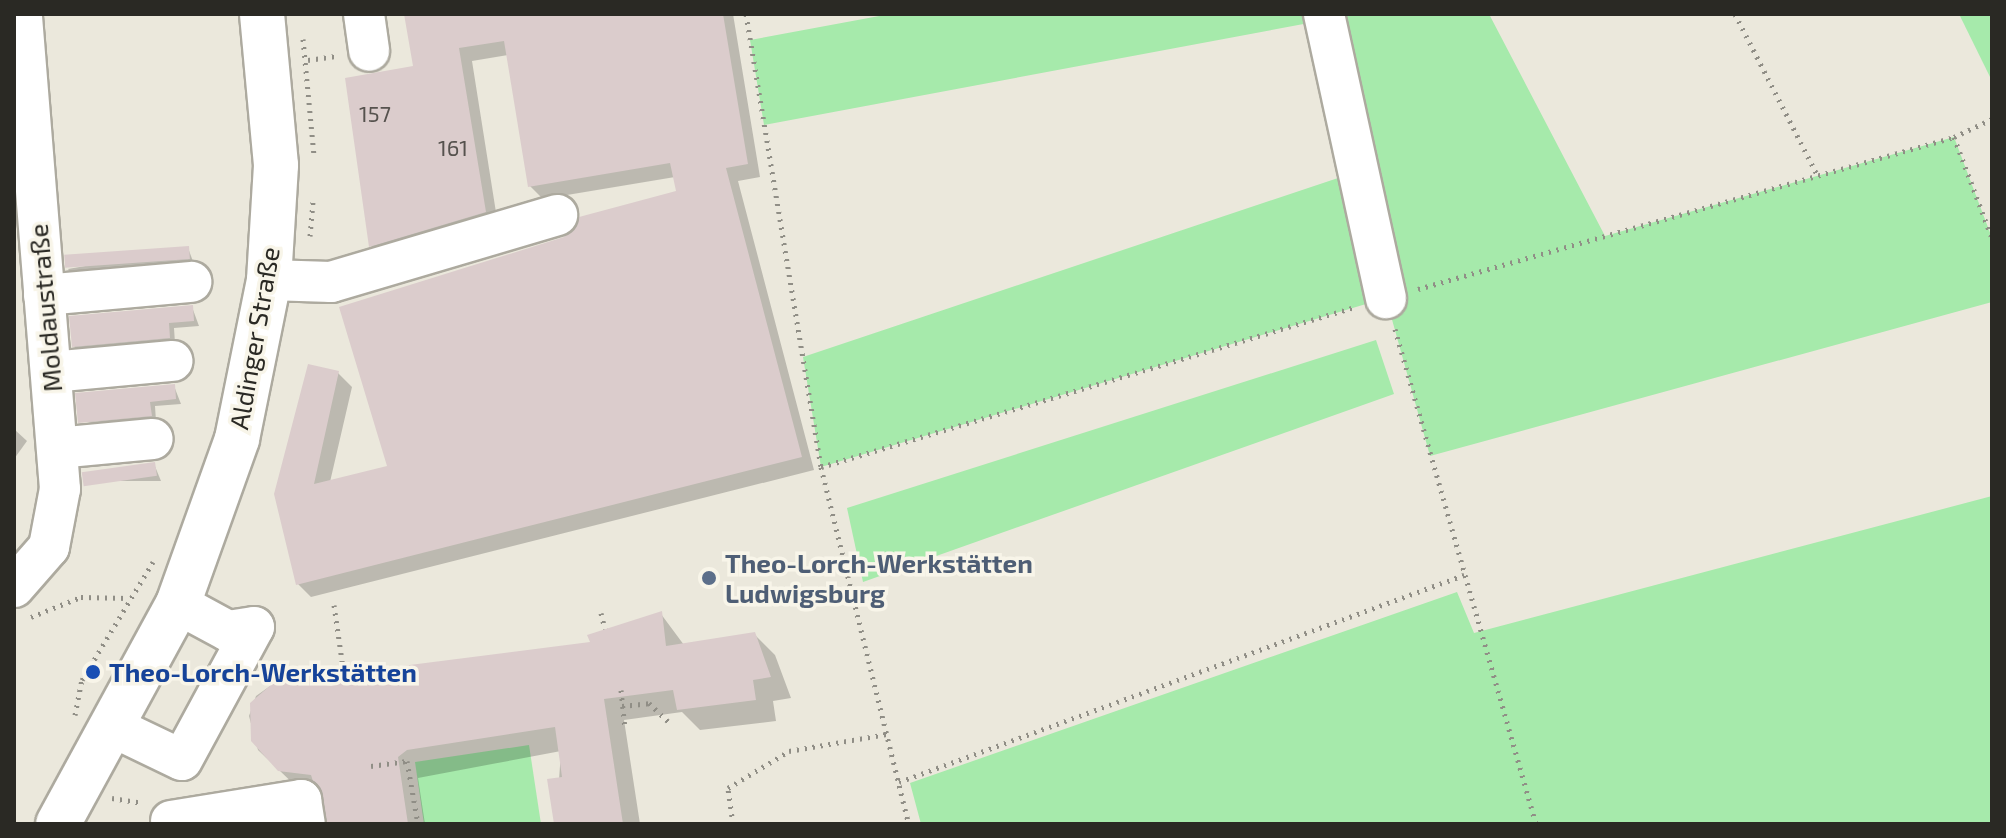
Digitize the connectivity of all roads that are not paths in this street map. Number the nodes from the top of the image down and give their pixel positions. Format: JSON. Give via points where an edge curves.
{"nodes":[{"id":1,"x":22,"y":14,"type":"edge"},
{"id":2,"x":262,"y":14,"type":"edge"},
{"id":3,"x":1324,"y":14,"type":"edge"},
{"id":4,"x":557,"y":215,"type":"dead end"},
{"id":5,"x":269,"y":280,"type":"junction"},
{"id":6,"x":191,"y":282,"type":"dead end"},
{"id":7,"x":44,"y":295,"type":"junction"},
{"id":8,"x":1386,"y":298,"type":"road end"},
{"id":9,"x":173,"y":361,"type":"dead end"},
{"id":10,"x":51,"y":372,"type":"junction"},
{"id":11,"x":153,"y":439,"type":"dead end"},
{"id":12,"x":57,"y":448,"type":"junction"},
{"id":13,"x":19,"y":603,"type":"edge"},
{"id":14,"x":178,"y":604,"type":"junction"},
{"id":15,"x":92,"y":730,"type":"junction"},
{"id":16,"x":182,"y":760,"type":"junction"},
{"id":17,"x":171,"y":822,"type":"edge"},
{"id":18,"x":58,"y":824,"type":"edge"},
{"id":19,"x":305,"y":824,"type":"edge"}],
"edges":[{"from":1,"to":7,"type":"street","name":"Moldaustraße"},
{"from":2,"to":5,"type":"main road","name":"Aldinger Straße","via":[[276,165]]},
{"from":3,"to":8,"type":"street"},
{"from":4,"to":5,"type":"street","via":[[331,282]]},
{"from":5,"to":14,"type":"main road","name":"Aldinger Straße","via":[[231,464]]},
{"from":6,"to":7,"type":"street"},
{"from":7,"to":10,"type":"street","name":"Moldaustraße"},
{"from":9,"to":10,"type":"street"},
{"from":10,"to":12,"type":"street","name":"Moldaustraße"},
{"from":11,"to":12,"type":"street"},
{"from":12,"to":13,"type":"street","name":"Moldaustraße","via":[[60,489],[49,547]]},
{"from":14,"to":15,"type":"main road","name":"Aldinger Straße"},
{"from":14,"to":16,"type":"street","via":[[228,631],[254,627]]},
{"from":15,"to":16,"type":"street"},
{"from":15,"to":18,"type":"main road","name":"Aldinger Straße"},
{"from":16,"to":17,"type":"street"},
{"from":17,"to":19,"type":"street","via":[[301,800]]}]}
